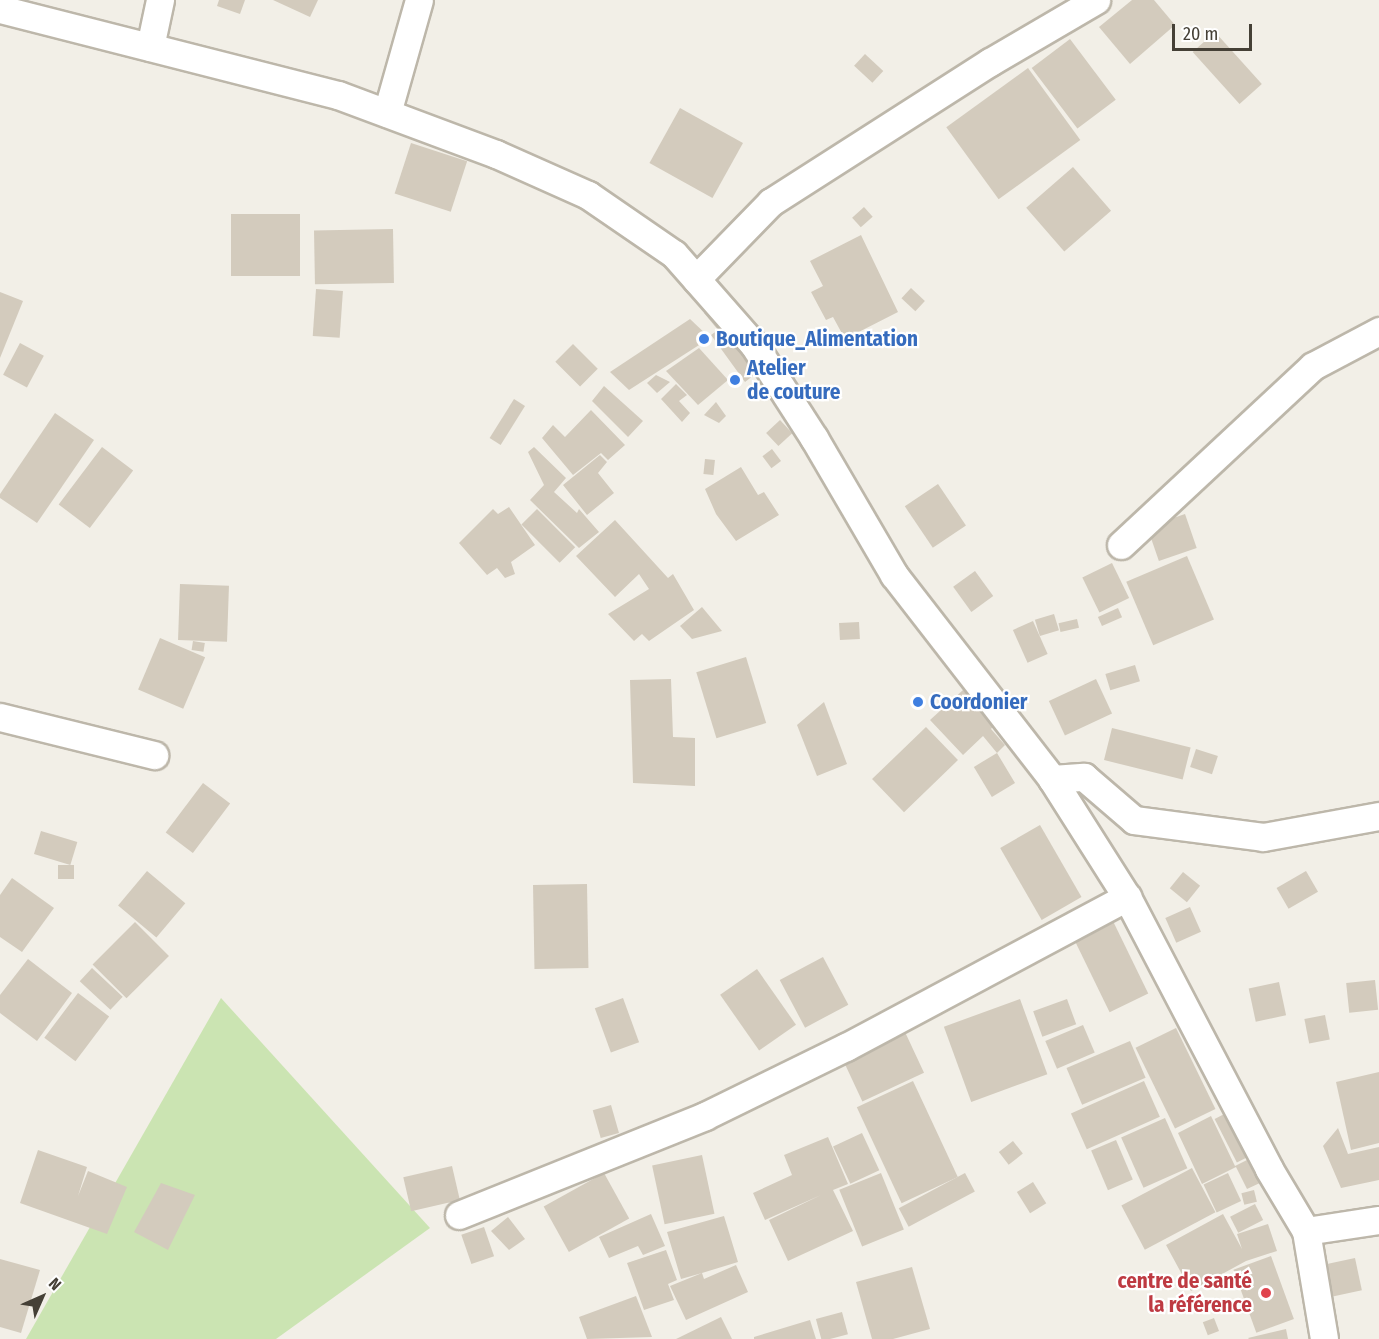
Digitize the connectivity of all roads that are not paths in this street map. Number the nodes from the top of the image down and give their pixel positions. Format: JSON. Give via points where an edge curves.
{"nodes":[{"id":1,"x":160,"y":0,"type":"edge"},
{"id":2,"x":419,"y":0,"type":"edge"},
{"id":3,"x":1096,"y":0,"type":"edge"},
{"id":4,"x":0,"y":9,"type":"edge"},
{"id":5,"x":150,"y":47,"type":"junction"},
{"id":6,"x":387,"y":113,"type":"junction"},
{"id":7,"x":696,"y":279,"type":"junction"},
{"id":8,"x":1379,"y":331,"type":"edge"},
{"id":9,"x":1121,"y":544,"type":"dead end"},
{"id":10,"x":0,"y":717,"type":"edge"},
{"id":11,"x":154,"y":755,"type":"dead end"},
{"id":12,"x":1052,"y":780,"type":"junction"},
{"id":13,"x":1379,"y":816,"type":"edge"},
{"id":14,"x":1126,"y":897,"type":"junction"},
{"id":15,"x":459,"y":1215,"type":"dead end"},
{"id":16,"x":1379,"y":1220,"type":"edge"},
{"id":17,"x":1306,"y":1231,"type":"junction"},
{"id":18,"x":1324,"y":1339,"type":"edge"}],
"edges":[{"from":1,"to":5,"type":"street"},
{"from":2,"to":6,"type":"street"},
{"from":3,"to":7,"type":"street","via":[[990,62],[771,202]]},
{"from":4,"to":5,"type":"street"},
{"from":5,"to":6,"type":"street","via":[[338,94]]},
{"from":6,"to":7,"type":"street","via":[[496,154],[588,195],[674,254]]},
{"from":7,"to":12,"type":"street","via":[[754,345],[894,575]]},
{"from":8,"to":9,"type":"street","via":[[1313,366]]},
{"from":10,"to":11,"type":"street"},
{"from":12,"to":13,"type":"street","via":[[1084,777],[1134,820],[1263,837]]},
{"from":12,"to":14,"type":"street"},
{"from":14,"to":15,"type":"street","via":[[846,1047],[705,1116]]},
{"from":14,"to":17,"type":"street","via":[[1269,1169]]},
{"from":16,"to":17,"type":"street"},
{"from":17,"to":18,"type":"street"}]}
